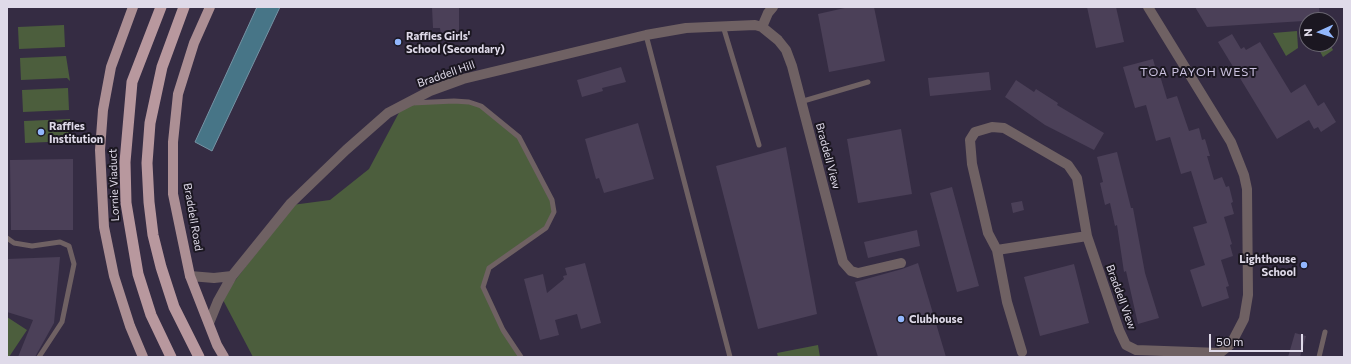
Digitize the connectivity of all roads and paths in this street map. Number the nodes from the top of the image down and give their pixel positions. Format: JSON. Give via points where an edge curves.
{"nodes":[{"id":1,"x":133,"y":7,"type":"edge"},
{"id":2,"x":184,"y":7,"type":"edge"},
{"id":3,"x":210,"y":7,"type":"edge"},
{"id":4,"x":773,"y":7,"type":"edge"},
{"id":5,"x":1148,"y":7,"type":"edge"},
{"id":6,"x":160,"y":9,"type":"edge"},
{"id":7,"x":722,"y":25,"type":"junction"},
{"id":8,"x":762,"y":27,"type":"junction"},
{"id":9,"x":646,"y":35,"type":"junction"},
{"id":10,"x":868,"y":82,"type":"dead end"},
{"id":11,"x":800,"y":102,"type":"junction"},
{"id":12,"x":403,"y":104,"type":"junction"},
{"id":13,"x":759,"y":145,"type":"dead end"},
{"id":14,"x":1087,"y":236,"type":"junction"},
{"id":15,"x":7,"y":238,"type":"edge"},
{"id":16,"x":997,"y":250,"type":"junction"},
{"id":17,"x":901,"y":263,"type":"dead end"},
{"id":18,"x":190,"y":276,"type":"junction"},
{"id":19,"x":232,"y":276,"type":"junction"},
{"id":20,"x":209,"y":323,"type":"junction"},
{"id":21,"x":1325,"y":332,"type":"dead end"},
{"id":22,"x":1022,"y":352,"type":"dead end"},
{"id":23,"x":39,"y":357,"type":"edge"},
{"id":24,"x":143,"y":357,"type":"edge"},
{"id":25,"x":171,"y":357,"type":"edge"},
{"id":26,"x":199,"y":357,"type":"edge"},
{"id":27,"x":224,"y":357,"type":"edge"},
{"id":28,"x":521,"y":357,"type":"edge"},
{"id":29,"x":730,"y":357,"type":"edge"},
{"id":30,"x":1319,"y":357,"type":"edge"}],
"edges":[{"from":1,"to":24,"type":"main road","via":[[112,67],[100,150],[104,227],[130,326]]},
{"from":2,"to":26,"type":"highway","via":[[162,67],[150,123],[147,163],[153,235],[161,267],[174,307]]},
{"from":3,"to":18,"type":"main road","name":"Braddell Road","via":[[194,42],[178,94],[173,142],[173,194]]},
{"from":4,"to":8,"type":"street"},
{"from":5,"to":14,"type":"street","name":"Braddell View","via":[[1231,142],[1248,189],[1248,295],[1244,319],[1231,344],[1220,353],[1131,349],[1126,345],[1119,330]]},
{"from":6,"to":25,"type":"highway","name":"Lornie Viaduct","via":[[132,82],[124,162],[126,204],[138,274],[151,315]]},
{"from":7,"to":8,"type":"street","name":"Braddell Hill"},
{"from":7,"to":9,"type":"street","name":"Braddell Hill"},
{"from":7,"to":13,"type":"lane"},
{"from":8,"to":11,"type":"street","name":"Braddell View","via":[[786,50]]},
{"from":9,"to":12,"type":"street","name":"Braddell Hill","via":[[463,79]]},
{"from":9,"to":29,"type":"lane"},
{"from":10,"to":11,"type":"lane"},
{"from":11,"to":17,"type":"street","name":"Braddell View","via":[[842,262],[851,271],[858,273]]},
{"from":12,"to":19,"type":"street","name":"Braddell Hill","via":[[357,139],[291,203]]},
{"from":12,"to":28,"type":"lane","via":[[454,101],[481,106],[520,137],[552,200],[554,212],[546,228],[489,268],[483,287],[502,330]]},
{"from":14,"to":16,"type":"street"},
{"from":14,"to":16,"type":"street","name":"Braddell View","via":[[1077,178],[1068,165],[1004,128],[992,127],[975,132],[970,140],[972,164],[988,233]]},
{"from":15,"to":23,"type":"lane","via":[[14,244],[32,246],[60,242],[69,246],[74,264],[62,322]]},
{"from":16,"to":22,"type":"street","name":"Braddell View","via":[[1007,302]]},
{"from":18,"to":19,"type":"street"},
{"from":18,"to":20,"type":"main road","name":"Braddell Road"},
{"from":19,"to":20,"type":"street","name":"Braddell Hill"},
{"from":20,"to":27,"type":"main road","name":"Braddell Road"},
{"from":21,"to":30,"type":"lane"}]}
